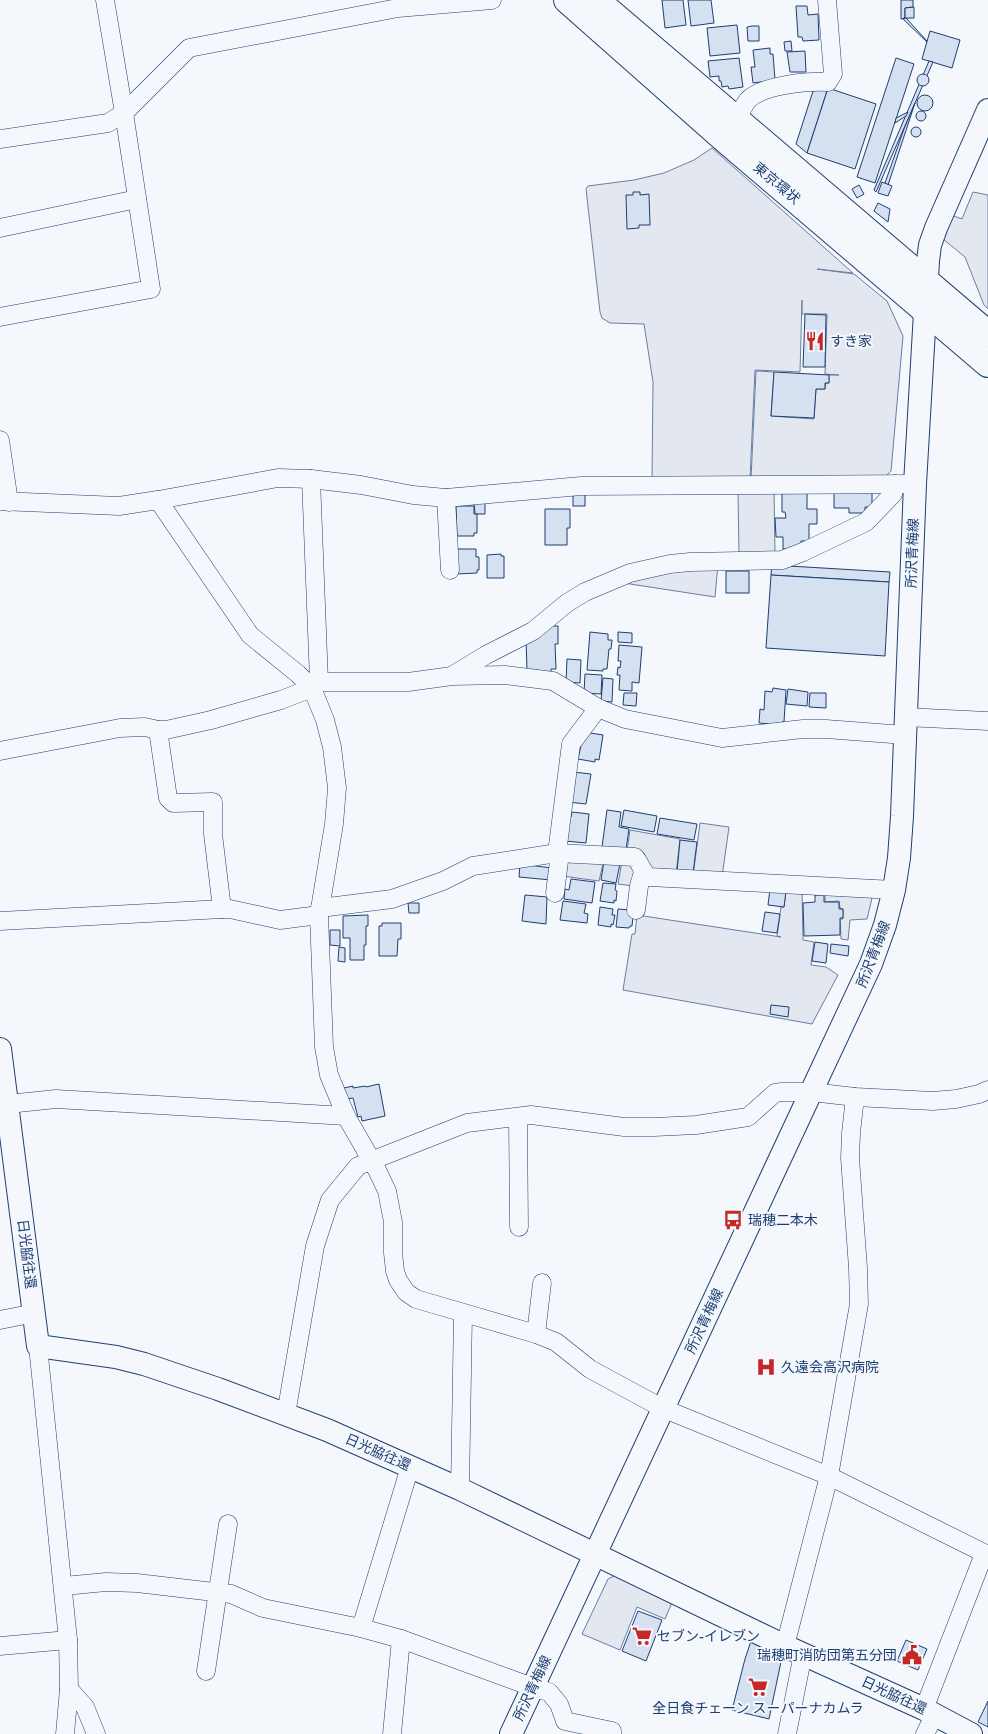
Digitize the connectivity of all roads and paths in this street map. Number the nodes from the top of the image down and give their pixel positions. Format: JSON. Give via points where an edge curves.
{"nodes":[{"id":1,"x":105,"y":0,"type":"edge"},
{"id":2,"x":492,"y":0,"type":"edge"},
{"id":3,"x":568,"y":0,"type":"edge"},
{"id":4,"x":596,"y":0,"type":"edge"},
{"id":5,"x":827,"y":0,"type":"edge"},
{"id":6,"x":988,"y":110,"type":"edge"},
{"id":7,"x":124,"y":113,"type":"junction"},
{"id":8,"x":736,"y":121,"type":"junction"},
{"id":9,"x":0,"y":139,"type":"edge"},
{"id":10,"x":137,"y":199,"type":"junction"},
{"id":11,"x":0,"y":228,"type":"edge"},
{"id":12,"x":926,"y":281,"type":"junction"},
{"id":13,"x":925,"y":309,"type":"junction"},
{"id":14,"x":0,"y":317,"type":"edge"},
{"id":15,"x":988,"y":334,"type":"edge"},
{"id":16,"x":988,"y":364,"type":"edge"},
{"id":17,"x":0,"y":440,"type":"edge"},
{"id":18,"x":311,"y":479,"type":"junction"},
{"id":19,"x":905,"y":484,"type":"junction"},
{"id":20,"x":446,"y":498,"type":"junction"},
{"id":21,"x":158,"y":500,"type":"junction"},
{"id":22,"x":5,"y":501,"type":"edge"},
{"id":23,"x":450,"y":570,"type":"dead end"},
{"id":24,"x":452,"y":676,"type":"junction"},
{"id":25,"x":312,"y":684,"type":"junction"},
{"id":26,"x":598,"y":708,"type":"junction"},
{"id":27,"x":988,"y":721,"type":"edge"},
{"id":28,"x":905,"y":726,"type":"junction"},
{"id":29,"x":158,"y":730,"type":"junction"},
{"id":30,"x":0,"y":751,"type":"edge"},
{"id":31,"x":558,"y":853,"type":"junction"},
{"id":32,"x":643,"y":872,"type":"junction"},
{"id":33,"x":894,"y":890,"type":"junction"},
{"id":34,"x":555,"y":893,"type":"dead end"},
{"id":35,"x":222,"y":909,"type":"junction"},
{"id":36,"x":636,"y":910,"type":"dead end"},
{"id":37,"x":319,"y":912,"type":"junction"},
{"id":38,"x":0,"y":921,"type":"edge"},
{"id":39,"x":0,"y":1049,"type":"edge"},
{"id":40,"x":988,"y":1090,"type":"edge"},
{"id":41,"x":812,"y":1092,"type":"junction"},
{"id":42,"x":855,"y":1096,"type":"junction"},
{"id":43,"x":8,"y":1104,"type":"junction"},
{"id":44,"x":346,"y":1116,"type":"junction"},
{"id":45,"x":518,"y":1118,"type":"junction"},
{"id":46,"x":370,"y":1160,"type":"junction"},
{"id":47,"x":519,"y":1227,"type":"dead end"},
{"id":48,"x":542,"y":1283,"type":"dead end"},
{"id":49,"x":35,"y":1313,"type":"junction"},
{"id":50,"x":463,"y":1314,"type":"junction"},
{"id":51,"x":0,"y":1320,"type":"edge"},
{"id":52,"x":536,"y":1334,"type":"junction"},
{"id":53,"x":38,"y":1346,"type":"junction"},
{"id":54,"x":662,"y":1408,"type":"junction"},
{"id":55,"x":286,"y":1414,"type":"junction"},
{"id":56,"x":410,"y":1467,"type":"junction"},
{"id":57,"x":829,"y":1476,"type":"junction"},
{"id":58,"x":460,"y":1489,"type":"junction"},
{"id":59,"x":228,"y":1524,"type":"dead end"},
{"id":60,"x":594,"y":1553,"type":"junction"},
{"id":61,"x":986,"y":1555,"type":"edge"},
{"id":62,"x":64,"y":1586,"type":"junction"},
{"id":63,"x":218,"y":1593,"type":"junction"},
{"id":64,"x":362,"y":1628,"type":"junction"},
{"id":65,"x":401,"y":1639,"type":"junction"},
{"id":66,"x":68,"y":1640,"type":"junction"},
{"id":67,"x":0,"y":1646,"type":"edge"},
{"id":68,"x":794,"y":1650,"type":"junction"},
{"id":69,"x":206,"y":1671,"type":"dead end"},
{"id":70,"x":532,"y":1687,"type":"junction"},
{"id":71,"x":69,"y":1689,"type":"junction"},
{"id":72,"x":929,"y":1711,"type":"junction"},
{"id":73,"x":616,"y":1733,"type":"edge"},
{"id":74,"x":64,"y":1734,"type":"edge"},
{"id":75,"x":96,"y":1734,"type":"edge"},
{"id":76,"x":392,"y":1734,"type":"edge"},
{"id":77,"x":511,"y":1734,"type":"edge"},
{"id":78,"x":788,"y":1734,"type":"edge"},
{"id":79,"x":925,"y":1734,"type":"edge"},
{"id":80,"x":971,"y":1734,"type":"edge"}],
"edges":[{"from":1,"to":7,"type":"street"},
{"from":2,"to":7,"type":"street","via":[[398,8],[189,48]]},
{"from":3,"to":13,"type":"highway","name":"東京環状","via":[[722,137]]},
{"from":4,"to":8,"type":"highway","name":"東京環状"},
{"from":5,"to":8,"type":"street","via":[[832,74],[828,82],[776,87],[757,94],[749,99]]},
{"from":6,"to":12,"type":"main road","name":"所沢青梅線","via":[[936,228],[930,245]]},
{"from":7,"to":9,"type":"street","via":[[108,123]]},
{"from":7,"to":10,"type":"street"},
{"from":8,"to":12,"type":"highway","name":"東京環状"},
{"from":10,"to":11,"type":"street"},
{"from":10,"to":14,"type":"street","via":[[150,289]]},
{"from":12,"to":13,"type":"main road","name":"所沢青梅線"},
{"from":12,"to":15,"type":"highway","name":"東京環状"},
{"from":13,"to":16,"type":"highway","name":"東京環状"},
{"from":13,"to":19,"type":"main road","name":"所沢青梅線"},
{"from":17,"to":22,"type":"street"},
{"from":18,"to":20,"type":"street"},
{"from":18,"to":21,"type":"street","via":[[278,478]]},
{"from":18,"to":25,"type":"street"},
{"from":19,"to":20,"type":"street","via":[[581,486]]},
{"from":19,"to":24,"type":"street","via":[[866,522],[782,560],[670,564],[630,573],[585,592],[533,631]]},
{"from":19,"to":28,"type":"main road","name":"所沢青梅線"},
{"from":20,"to":23,"type":"street"},
{"from":21,"to":22,"type":"street","via":[[119,506]]},
{"from":21,"to":25,"type":"street","via":[[250,635]]},
{"from":24,"to":25,"type":"street","via":[[408,682]]},
{"from":24,"to":26,"type":"street","via":[[505,675],[553,681]]},
{"from":25,"to":29,"type":"street","via":[[281,700],[210,720]]},
{"from":25,"to":37,"type":"street","via":[[332,747],[336,788],[334,824]]},
{"from":26,"to":28,"type":"street","via":[[625,720],[722,738],[804,729]]},
{"from":26,"to":31,"type":"street","via":[[571,744]]},
{"from":27,"to":28,"type":"street"},
{"from":28,"to":33,"type":"main road","name":"所沢青梅線","via":[[900,849]]},
{"from":29,"to":30,"type":"street","via":[[120,728]]},
{"from":29,"to":35,"type":"street","via":[[168,798],[173,803],[213,802],[213,834]]},
{"from":31,"to":32,"type":"street","via":[[635,857]]},
{"from":31,"to":34,"type":"street"},
{"from":31,"to":37,"type":"street","via":[[473,866],[443,881],[392,899]]},
{"from":32,"to":33,"type":"street","via":[[649,877]]},
{"from":32,"to":36,"type":"street"},
{"from":33,"to":41,"type":"main road","name":"所沢青梅線","via":[[871,964]]},
{"from":35,"to":37,"type":"street","via":[[280,920]]},
{"from":35,"to":38,"type":"street"},
{"from":37,"to":44,"type":"street","via":[[324,1047],[329,1075]]},
{"from":39,"to":43,"type":"main road","name":"日光脇往還"},
{"from":40,"to":42,"type":"street","via":[[956,1099],[933,1101]]},
{"from":41,"to":42,"type":"street"},
{"from":41,"to":45,"type":"street","via":[[775,1093],[748,1117],[696,1124],[624,1127],[531,1115]]},
{"from":41,"to":54,"type":"main road","name":"所沢青梅線"},
{"from":42,"to":57,"type":"street","via":[[850,1158],[859,1304]]},
{"from":43,"to":44,"type":"street","via":[[56,1099]]},
{"from":43,"to":49,"type":"main road","name":"日光脇往還"},
{"from":44,"to":46,"type":"street"},
{"from":45,"to":46,"type":"street","via":[[467,1123]]},
{"from":45,"to":47,"type":"street"},
{"from":46,"to":50,"type":"street","via":[[387,1191],[391,1208],[394,1271],[398,1280],[416,1299]]},
{"from":46,"to":55,"type":"street","via":[[358,1166],[330,1200],[315,1246]]},
{"from":48,"to":52,"type":"street"},
{"from":49,"to":51,"type":"street"},
{"from":49,"to":53,"type":"main road","name":"日光脇往還"},
{"from":50,"to":52,"type":"street"},
{"from":50,"to":58,"type":"street"},
{"from":52,"to":54,"type":"street","via":[[556,1342],[590,1369]]},
{"from":53,"to":55,"type":"main road","name":"日光脇往還","via":[[116,1356]]},
{"from":53,"to":62,"type":"street"},
{"from":54,"to":57,"type":"street"},
{"from":54,"to":60,"type":"main road","name":"所沢青梅線"},
{"from":55,"to":56,"type":"main road","name":"日光脇往還"},
{"from":56,"to":58,"type":"main road","name":"日光脇往還"},
{"from":56,"to":64,"type":"street"},
{"from":57,"to":61,"type":"street"},
{"from":57,"to":68,"type":"street"},
{"from":58,"to":60,"type":"main road","name":"日光脇往還"},
{"from":59,"to":63,"type":"street"},
{"from":60,"to":68,"type":"main road","name":"日光脇往還"},
{"from":60,"to":70,"type":"main road","name":"所沢青梅線"},
{"from":61,"to":72,"type":"street"},
{"from":62,"to":63,"type":"street","via":[[106,1582]]},
{"from":62,"to":66,"type":"street"},
{"from":63,"to":64,"type":"street","via":[[231,1594],[263,1608]]},
{"from":63,"to":69,"type":"street"},
{"from":64,"to":65,"type":"street"},
{"from":65,"to":70,"type":"street"},
{"from":65,"to":76,"type":"street"},
{"from":66,"to":67,"type":"street"},
{"from":66,"to":71,"type":"street"},
{"from":68,"to":72,"type":"main road","name":"日光脇往還"},
{"from":68,"to":78,"type":"street"},
{"from":70,"to":73,"type":"street","via":[[549,1692],[565,1721]]},
{"from":70,"to":77,"type":"main road","name":"所沢青梅線"},
{"from":71,"to":74,"type":"street"},
{"from":71,"to":75,"type":"street","via":[[85,1707]]},
{"from":72,"to":79,"type":"street"},
{"from":72,"to":80,"type":"main road","name":"日光脇往還"}]}
